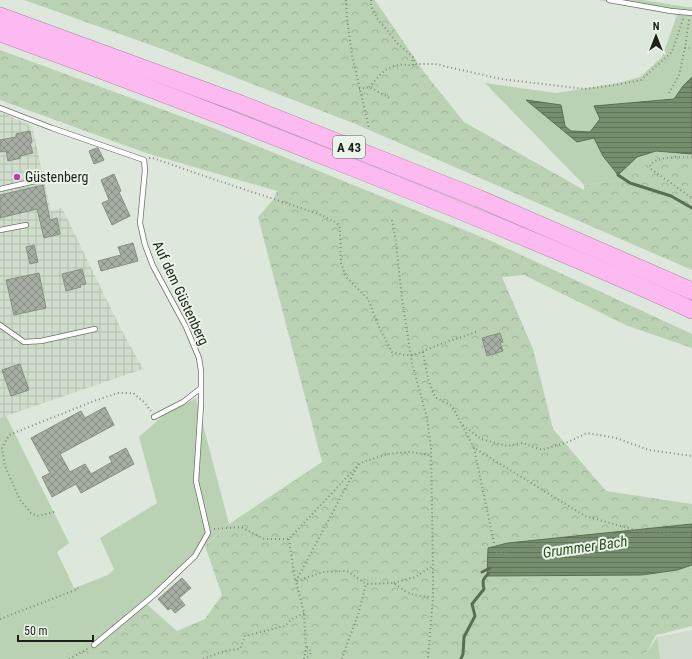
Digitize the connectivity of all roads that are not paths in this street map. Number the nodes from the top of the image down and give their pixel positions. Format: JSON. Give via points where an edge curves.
{"nodes":[{"id":1,"x":609,"y":0,"type":"edge"},
{"id":2,"x":689,"y":13,"type":"edge"},
{"id":3,"x":0,"y":16,"type":"edge"},
{"id":4,"x":0,"y":33,"type":"edge"},
{"id":5,"x":0,"y":108,"type":"edge"},
{"id":6,"x":35,"y":181,"type":"dead end"},
{"id":7,"x":0,"y":189,"type":"edge"},
{"id":8,"x":26,"y":224,"type":"dead end"},
{"id":9,"x":0,"y":230,"type":"edge"},
{"id":10,"x":692,"y":291,"type":"edge"},
{"id":11,"x":654,"y":293,"type":"junction"},
{"id":12,"x":692,"y":310,"type":"edge"},
{"id":13,"x":692,"y":318,"type":"edge"},
{"id":14,"x":0,"y":325,"type":"edge"},
{"id":15,"x":95,"y":329,"type":"dead end"},
{"id":16,"x":201,"y":388,"type":"junction"},
{"id":17,"x":154,"y":417,"type":"road end"},
{"id":18,"x":94,"y":645,"type":"road end"}],
"edges":[{"from":1,"to":2,"type":"lane"},
{"from":3,"to":10,"type":"highway","number":"A 43","via":[[241,104],[470,195]]},
{"from":4,"to":11,"type":"highway","number":"A 43","via":[[235,121],[448,206]]},
{"from":5,"to":16,"type":"lane","name":"Auf dem Güstenberg","via":[[144,160],[140,223],[145,245],[199,358]]},
{"from":6,"to":7,"type":"lane"},
{"from":8,"to":9,"type":"lane"},
{"from":11,"to":12,"type":"highway","number":"A 43"},
{"from":11,"to":13,"type":"highway"},
{"from":14,"to":15,"type":"lane","via":[[24,342],[41,341]]},
{"from":16,"to":17,"type":"lane","via":[[183,402]]},
{"from":16,"to":18,"type":"lane","name":"Auf dem Güstenberg","via":[[196,481],[208,533],[195,556],[154,595]]}]}
